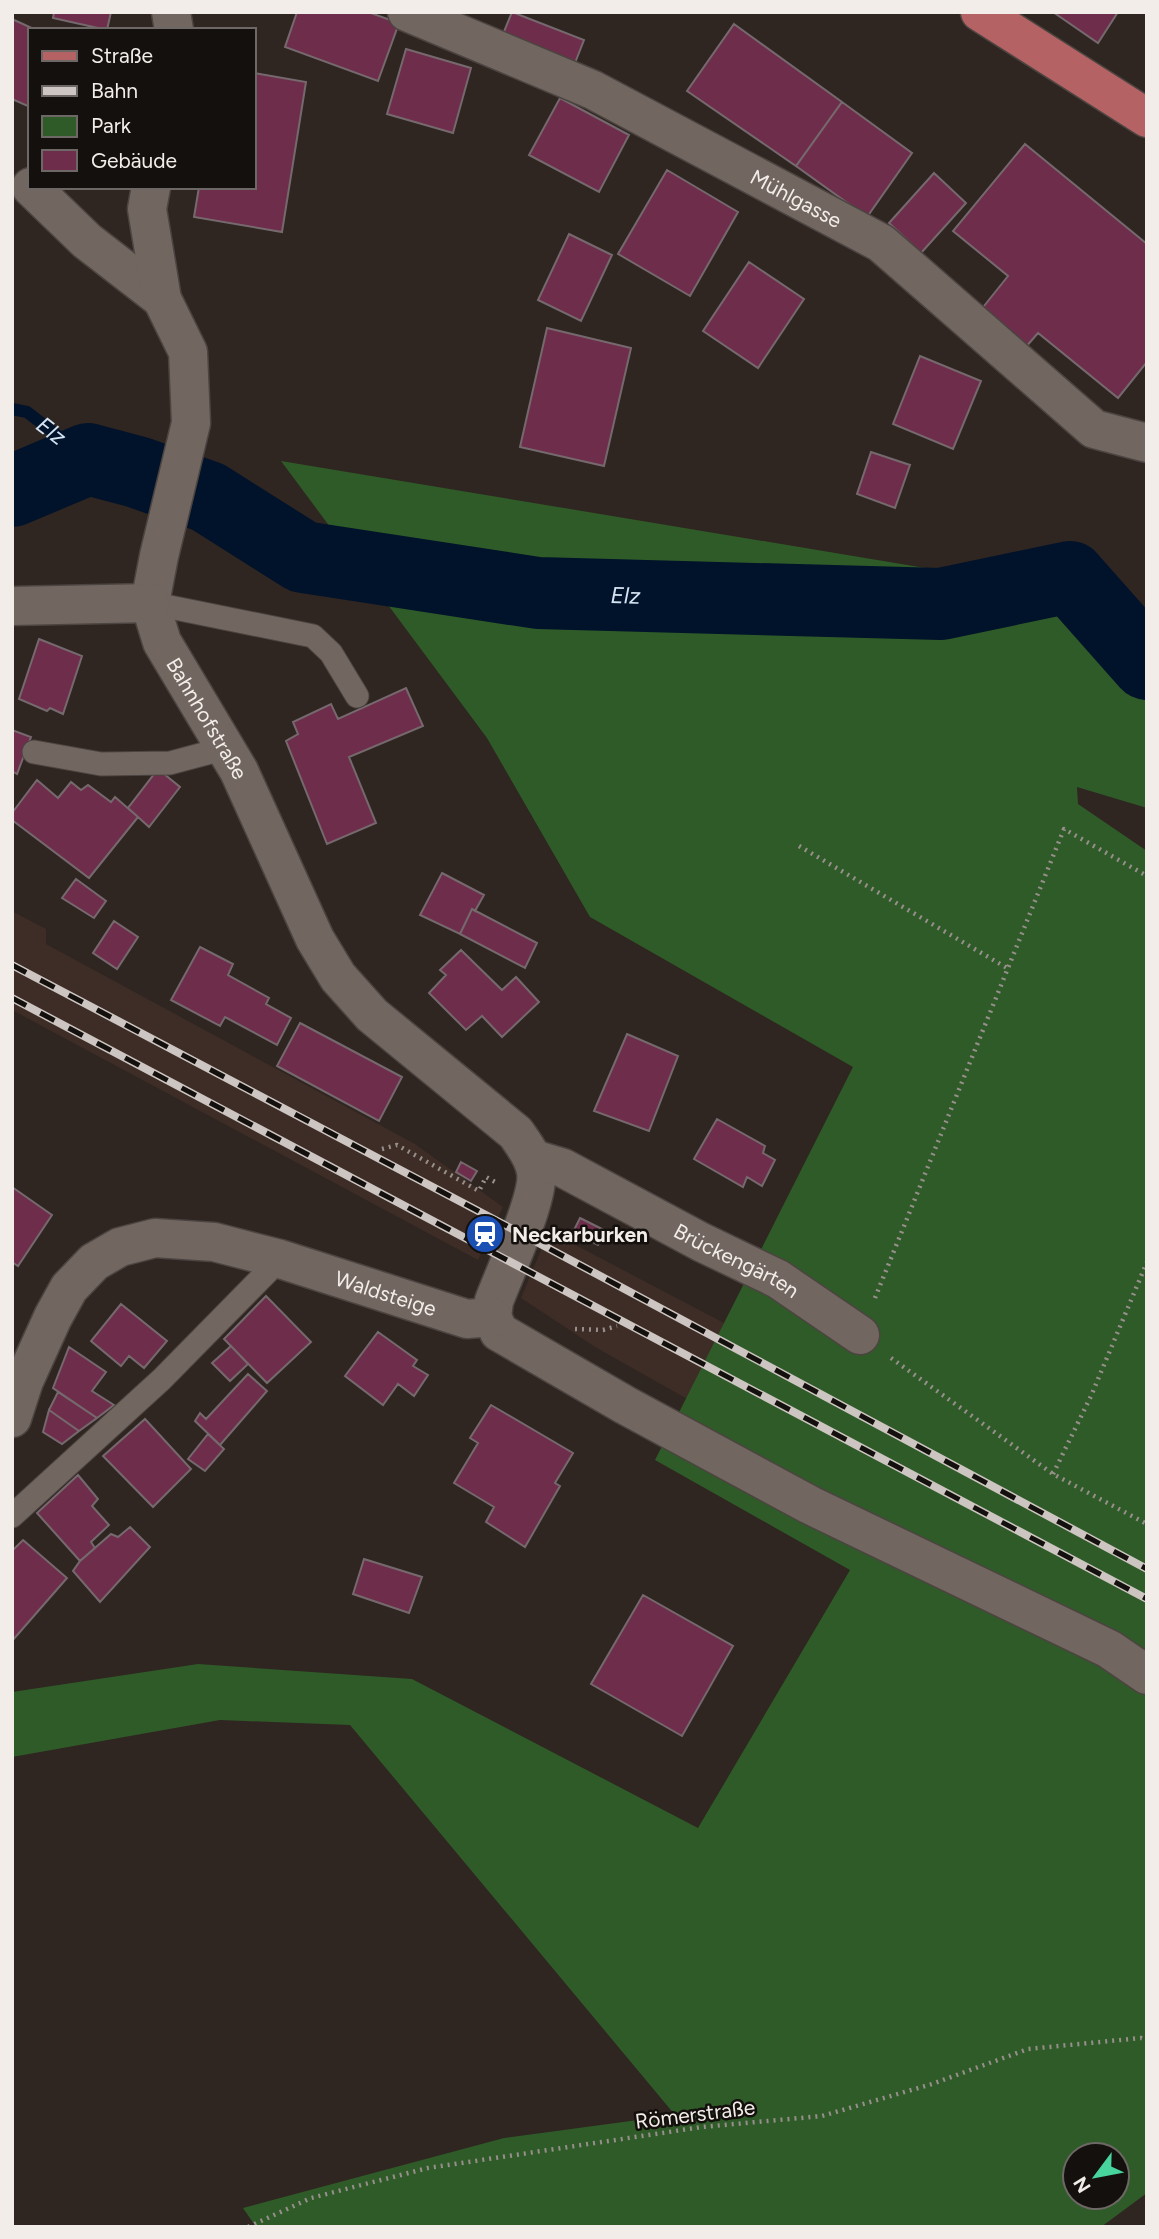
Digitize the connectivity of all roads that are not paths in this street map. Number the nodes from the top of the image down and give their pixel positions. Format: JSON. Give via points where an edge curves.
{"nodes":[{"id":1,"x":407,"y":12,"type":"edge"},
{"id":2,"x":980,"y":12,"type":"edge"},
{"id":3,"x":1147,"y":118,"type":"edge"},
{"id":4,"x":12,"y":169,"type":"edge"},
{"id":5,"x":28,"y":183,"type":"edge"},
{"id":6,"x":34,"y":189,"type":"edge"},
{"id":7,"x":151,"y":189,"type":"edge"},
{"id":8,"x":162,"y":299,"type":"junction"},
{"id":9,"x":1147,"y":443,"type":"edge"},
{"id":10,"x":150,"y":603,"type":"junction"},
{"id":11,"x":12,"y":606,"type":"edge"},
{"id":12,"x":357,"y":696,"type":"dead end"},
{"id":13,"x":226,"y":748,"type":"junction"},
{"id":14,"x":34,"y":752,"type":"dead end"},
{"id":15,"x":533,"y":1159,"type":"junction"},
{"id":16,"x":281,"y":1259,"type":"junction"},
{"id":17,"x":492,"y":1317,"type":"junction"},
{"id":18,"x":860,"y":1335,"type":"road end"},
{"id":19,"x":12,"y":1418,"type":"edge"},
{"id":20,"x":12,"y":1516,"type":"edge"},
{"id":21,"x":1147,"y":1675,"type":"edge"}],
"edges":[{"from":1,"to":9,"type":"street","name":"Mühlgasse","via":[[593,90],[881,243],[1094,429]]},
{"from":2,"to":3,"type":"main road"},
{"from":4,"to":5,"type":"street"},
{"from":6,"to":8,"type":"street","via":[[87,241]]},
{"from":7,"to":8,"type":"street","name":"Bahnhofstraße","via":[[148,209]]},
{"from":8,"to":10,"type":"street","name":"Bahnhofstraße","via":[[188,352],[191,423]]},
{"from":10,"to":11,"type":"street"},
{"from":10,"to":12,"type":"lane","via":[[313,636],[331,653]]},
{"from":10,"to":13,"type":"street","name":"Bahnhofstraße","via":[[162,642]]},
{"from":13,"to":14,"type":"lane","via":[[170,763],[102,764]]},
{"from":13,"to":15,"type":"street","name":"Bahnhofstraße","via":[[315,939],[338,977],[372,1015],[516,1133]]},
{"from":15,"to":17,"type":"street","via":[[537,1173],[534,1197]]},
{"from":15,"to":18,"type":"street","name":"Brückengärten","via":[[563,1168],[778,1279]]},
{"from":16,"to":17,"type":"street","name":"Waldsteige","via":[[467,1319]]},
{"from":16,"to":19,"type":"street","name":"Waldsteige","via":[[214,1242],[155,1238],[120,1247],[94,1262],[69,1288],[53,1317]]},
{"from":16,"to":20,"type":"lane","via":[[162,1379]]},
{"from":17,"to":21,"type":"street","via":[[499,1332],[625,1405],[810,1505],[1109,1649]]}]}
